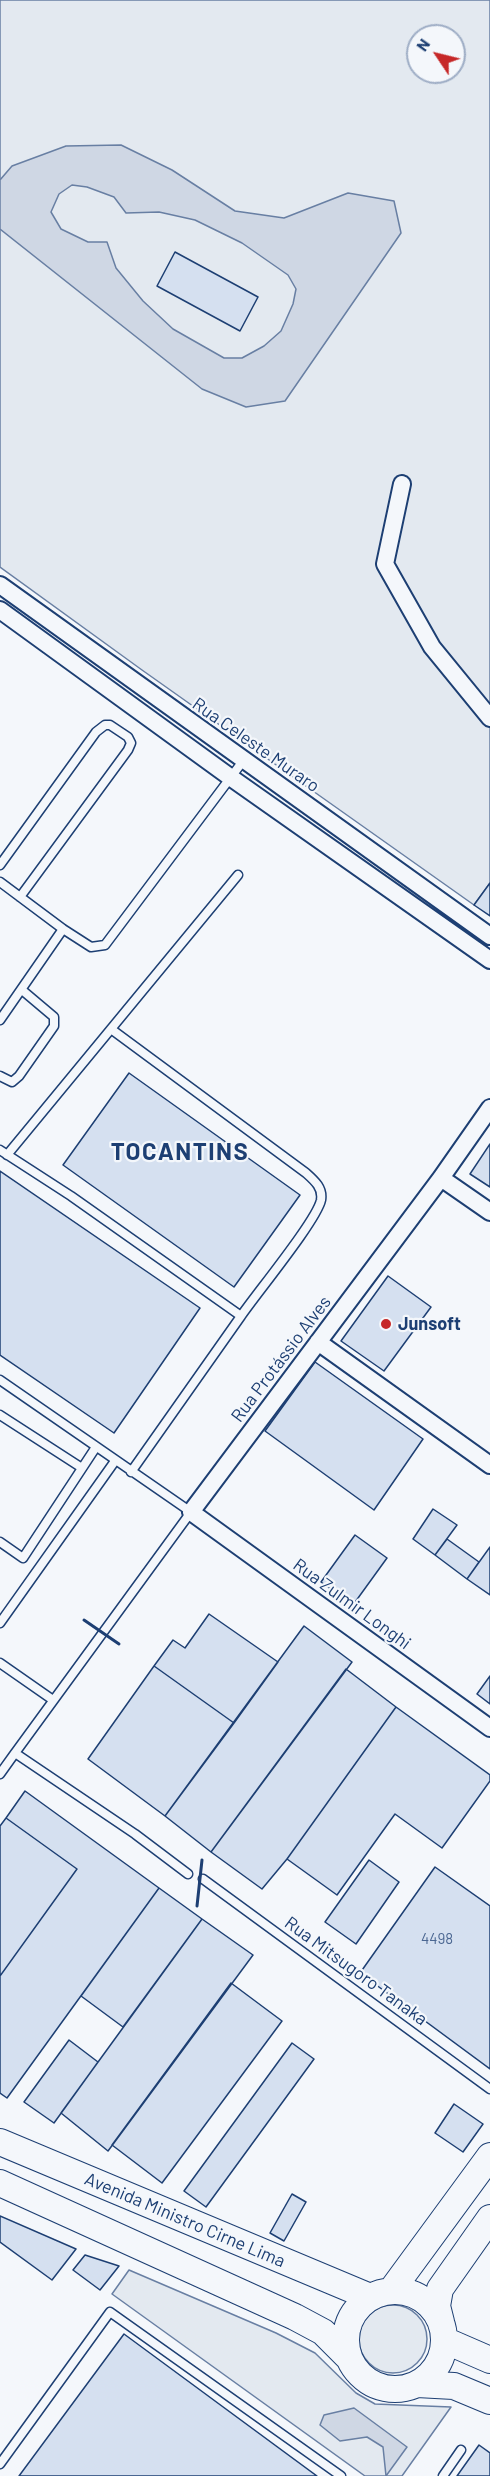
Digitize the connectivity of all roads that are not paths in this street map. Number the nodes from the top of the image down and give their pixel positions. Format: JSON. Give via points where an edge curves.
{"nodes":[{"id":1,"x":402,"y":484,"type":"dead end"},
{"id":2,"x":0,"y":585,"type":"edge"},
{"id":3,"x":0,"y":610,"type":"edge"},
{"id":4,"x":490,"y":718,"type":"edge"},
{"id":5,"x":243,"y":761,"type":"junction"},
{"id":6,"x":230,"y":777,"type":"junction"},
{"id":7,"x":0,"y":865,"type":"edge"},
{"id":8,"x":238,"y":874,"type":"dead end"},
{"id":9,"x":0,"y":882,"type":"edge"},
{"id":10,"x":20,"y":897,"type":"junction"},
{"id":11,"x":63,"y":929,"type":"junction"},
{"id":12,"x":490,"y":936,"type":"edge"},
{"id":13,"x":490,"y":960,"type":"edge"},
{"id":14,"x":22,"y":990,"type":"junction"},
{"id":15,"x":0,"y":1020,"type":"edge"},
{"id":16,"x":111,"y":1029,"type":"junction"},
{"id":17,"x":0,"y":1076,"type":"edge"},
{"id":18,"x":490,"y":1108,"type":"edge"},
{"id":19,"x":4,"y":1152,"type":"edge"},
{"id":20,"x":441,"y":1178,"type":"junction"},
{"id":21,"x":490,"y":1212,"type":"edge"},
{"id":22,"x":241,"y":1316,"type":"junction"},
{"id":23,"x":318,"y":1342,"type":"junction"},
{"id":24,"x":0,"y":1380,"type":"edge"},
{"id":25,"x":0,"y":1415,"type":"edge"},
{"id":26,"x":96,"y":1447,"type":"junction"},
{"id":27,"x":115,"y":1461,"type":"junction"},
{"id":28,"x":490,"y":1465,"type":"edge"},
{"id":29,"x":82,"y":1468,"type":"junction"},
{"id":30,"x":131,"y":1472,"type":"junction"},
{"id":31,"x":191,"y":1512,"type":"junction"},
{"id":32,"x":0,"y":1542,"type":"edge"},
{"id":33,"x":0,"y":1623,"type":"edge"},
{"id":34,"x":0,"y":1663,"type":"edge"},
{"id":35,"x":54,"y":1700,"type":"junction"},
{"id":36,"x":490,"y":1728,"type":"edge"},
{"id":37,"x":15,"y":1753,"type":"junction"},
{"id":38,"x":0,"y":1774,"type":"edge"},
{"id":39,"x":188,"y":1874,"type":"dead end"},
{"id":40,"x":202,"y":1879,"type":"dead end"},
{"id":41,"x":490,"y":2089,"type":"edge"},
{"id":42,"x":0,"y":2142,"type":"edge"},
{"id":43,"x":490,"y":2156,"type":"edge"},
{"id":44,"x":0,"y":2183,"type":"edge"},
{"id":45,"x":490,"y":2218,"type":"edge"},
{"id":46,"x":381,"y":2294,"type":"junction"},
{"id":47,"x":443,"y":2333,"type":"junction"},
{"id":48,"x":348,"y":2357,"type":"junction"},
{"id":49,"x":490,"y":2360,"type":"edge"},
{"id":50,"x":417,"y":2384,"type":"junction"},
{"id":51,"x":490,"y":2401,"type":"edge"},
{"id":52,"x":461,"y":2450,"type":"dead end"},
{"id":53,"x":0,"y":2464,"type":"edge"},
{"id":54,"x":340,"y":2476,"type":"edge"},
{"id":55,"x":443,"y":2476,"type":"edge"}],
"edges":[{"from":1,"to":4,"type":"street","via":[[386,564],[432,647]]},
{"from":2,"to":5,"type":"street","name":"Rua Celeste Muraro"},
{"from":3,"to":6,"type":"street"},
{"from":5,"to":6,"type":"lane"},
{"from":5,"to":12,"type":"street","name":"Rua Celeste Muraro"},
{"from":6,"to":11,"type":"lane","via":[[105,945],[91,947]]},
{"from":6,"to":13,"type":"street"},
{"from":7,"to":10,"type":"lane","via":[[96,732],[110,724],[128,738],[128,750]]},
{"from":8,"to":16,"type":"lane"},
{"from":9,"to":10,"type":"lane"},
{"from":10,"to":11,"type":"lane"},
{"from":11,"to":14,"type":"lane"},
{"from":14,"to":15,"type":"lane"},
{"from":14,"to":17,"type":"lane","via":[[54,1017],[54,1026],[19,1076],[12,1082]]},
{"from":16,"to":19,"type":"lane"},
{"from":16,"to":22,"type":"lane","via":[[317,1182],[321,1191],[318,1207]]},
{"from":18,"to":20,"type":"street","name":"Rua Protássio Alves"},
{"from":19,"to":22,"type":"lane"},
{"from":20,"to":21,"type":"street"},
{"from":20,"to":23,"type":"street","name":"Rua Protássio Alves"},
{"from":22,"to":30,"type":"lane"},
{"from":23,"to":28,"type":"street"},
{"from":23,"to":31,"type":"street","name":"Rua Protássio Alves"},
{"from":24,"to":26,"type":"lane"},
{"from":25,"to":29,"type":"lane"},
{"from":26,"to":27,"type":"lane"},
{"from":26,"to":29,"type":"lane"},
{"from":27,"to":30,"type":"lane"},
{"from":27,"to":33,"type":"lane"},
{"from":29,"to":32,"type":"lane","via":[[23,1558]]},
{"from":30,"to":31,"type":"lane"},
{"from":31,"to":35,"type":"lane","name":"Rua Protássio Alves"},
{"from":31,"to":36,"type":"street","name":"Rua Zulmir Longhi"},
{"from":34,"to":35,"type":"lane"},
{"from":35,"to":37,"type":"lane","name":"Rua Protássio Alves"},
{"from":37,"to":38,"type":"lane","name":"Rua Protássio Alves"},
{"from":37,"to":39,"type":"lane"},
{"from":40,"to":41,"type":"lane","name":"Rua Mitsugoro Tanaka"},
{"from":42,"to":46,"type":"main road","name":"Avenida Ministro Cirne Lima"},
{"from":43,"to":46,"type":"main road"},
{"from":44,"to":48,"type":"main road","via":[[295,2317],[323,2332]]},
{"from":45,"to":47,"type":"main road","via":[[440,2289],[437,2306]]},
{"from":46,"to":47,"type":"main road","via":[[407,2292],[427,2303],[436,2313]]},
{"from":46,"to":48,"type":"main road","via":[[360,2306],[351,2317],[345,2343]]},
{"from":47,"to":49,"type":"main road"},
{"from":47,"to":50,"type":"main road","via":[[442,2354],[436,2366]]},
{"from":48,"to":50,"type":"main road","via":[[369,2382],[393,2389]]},
{"from":50,"to":51,"type":"main road","via":[[454,2386]]},
{"from":52,"to":55,"type":"lane"},
{"from":53,"to":54,"type":"lane","via":[[110,2312]]}]}
